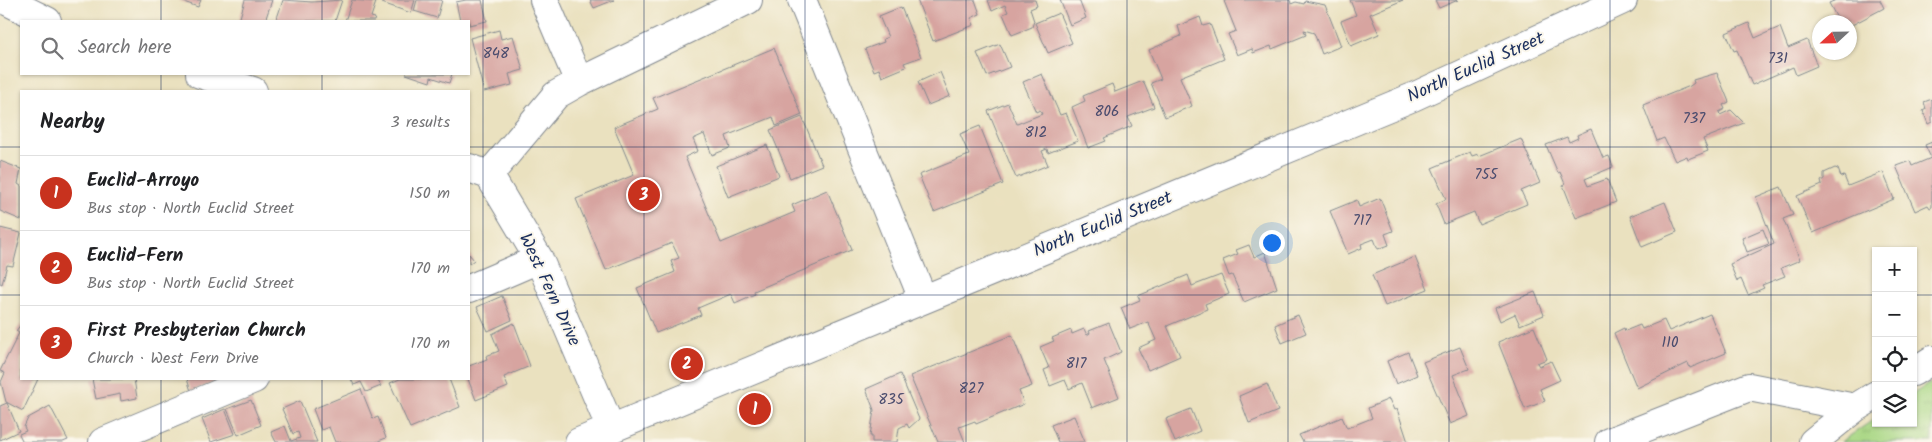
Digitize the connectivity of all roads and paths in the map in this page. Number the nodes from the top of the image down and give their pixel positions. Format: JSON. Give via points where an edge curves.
{"nodes":[{"id":1,"x":5,"y":0,"type":"edge"},
{"id":2,"x":544,"y":0,"type":"edge"},
{"id":3,"x":748,"y":0,"type":"edge"},
{"id":4,"x":802,"y":0,"type":"edge"},
{"id":5,"x":1623,"y":0,"type":"edge"},
{"id":6,"x":45,"y":20,"type":"edge"},
{"id":7,"x":203,"y":75,"type":"edge"},
{"id":8,"x":579,"y":82,"type":"junction"},
{"id":9,"x":250,"y":90,"type":"edge"},
{"id":10,"x":479,"y":172,"type":"edge"},
{"id":11,"x":539,"y":259,"type":"junction"},
{"id":12,"x":470,"y":289,"type":"edge"},
{"id":13,"x":923,"y":299,"type":"junction"},
{"id":14,"x":1932,"y":360,"type":"edge"},
{"id":15,"x":1917,"y":369,"type":"edge"},
{"id":16,"x":252,"y":380,"type":"edge"},
{"id":17,"x":1865,"y":401,"type":"edge"},
{"id":18,"x":611,"y":429,"type":"junction"},
{"id":19,"x":102,"y":442,"type":"edge"},
{"id":20,"x":579,"y":442,"type":"edge"},
{"id":21,"x":1609,"y":442,"type":"edge"},
{"id":22,"x":1813,"y":442,"type":"edge"}],
"edges":[{"from":1,"to":6,"type":"street"},
{"from":2,"to":8,"type":"street"},
{"from":3,"to":8,"type":"street"},
{"from":4,"to":13,"type":"street"},
{"from":5,"to":13,"type":"street","name":"North Euclid Street","via":[[1413,97]]},
{"from":7,"to":9,"type":"street"},
{"from":8,"to":10,"type":"street","via":[[556,95]]},
{"from":10,"to":11,"type":"street","name":"West Fern Drive"},
{"from":11,"to":12,"type":"street"},
{"from":11,"to":18,"type":"street","name":"West Fern Drive"},
{"from":13,"to":18,"type":"street","name":"North Euclid Street"},
{"from":14,"to":15,"type":"street"},
{"from":16,"to":19,"type":"street"},
{"from":17,"to":21,"type":"street","via":[[1749,387]]},
{"from":17,"to":22,"type":"street"},
{"from":18,"to":20,"type":"street","name":"North Euclid Street"}]}
